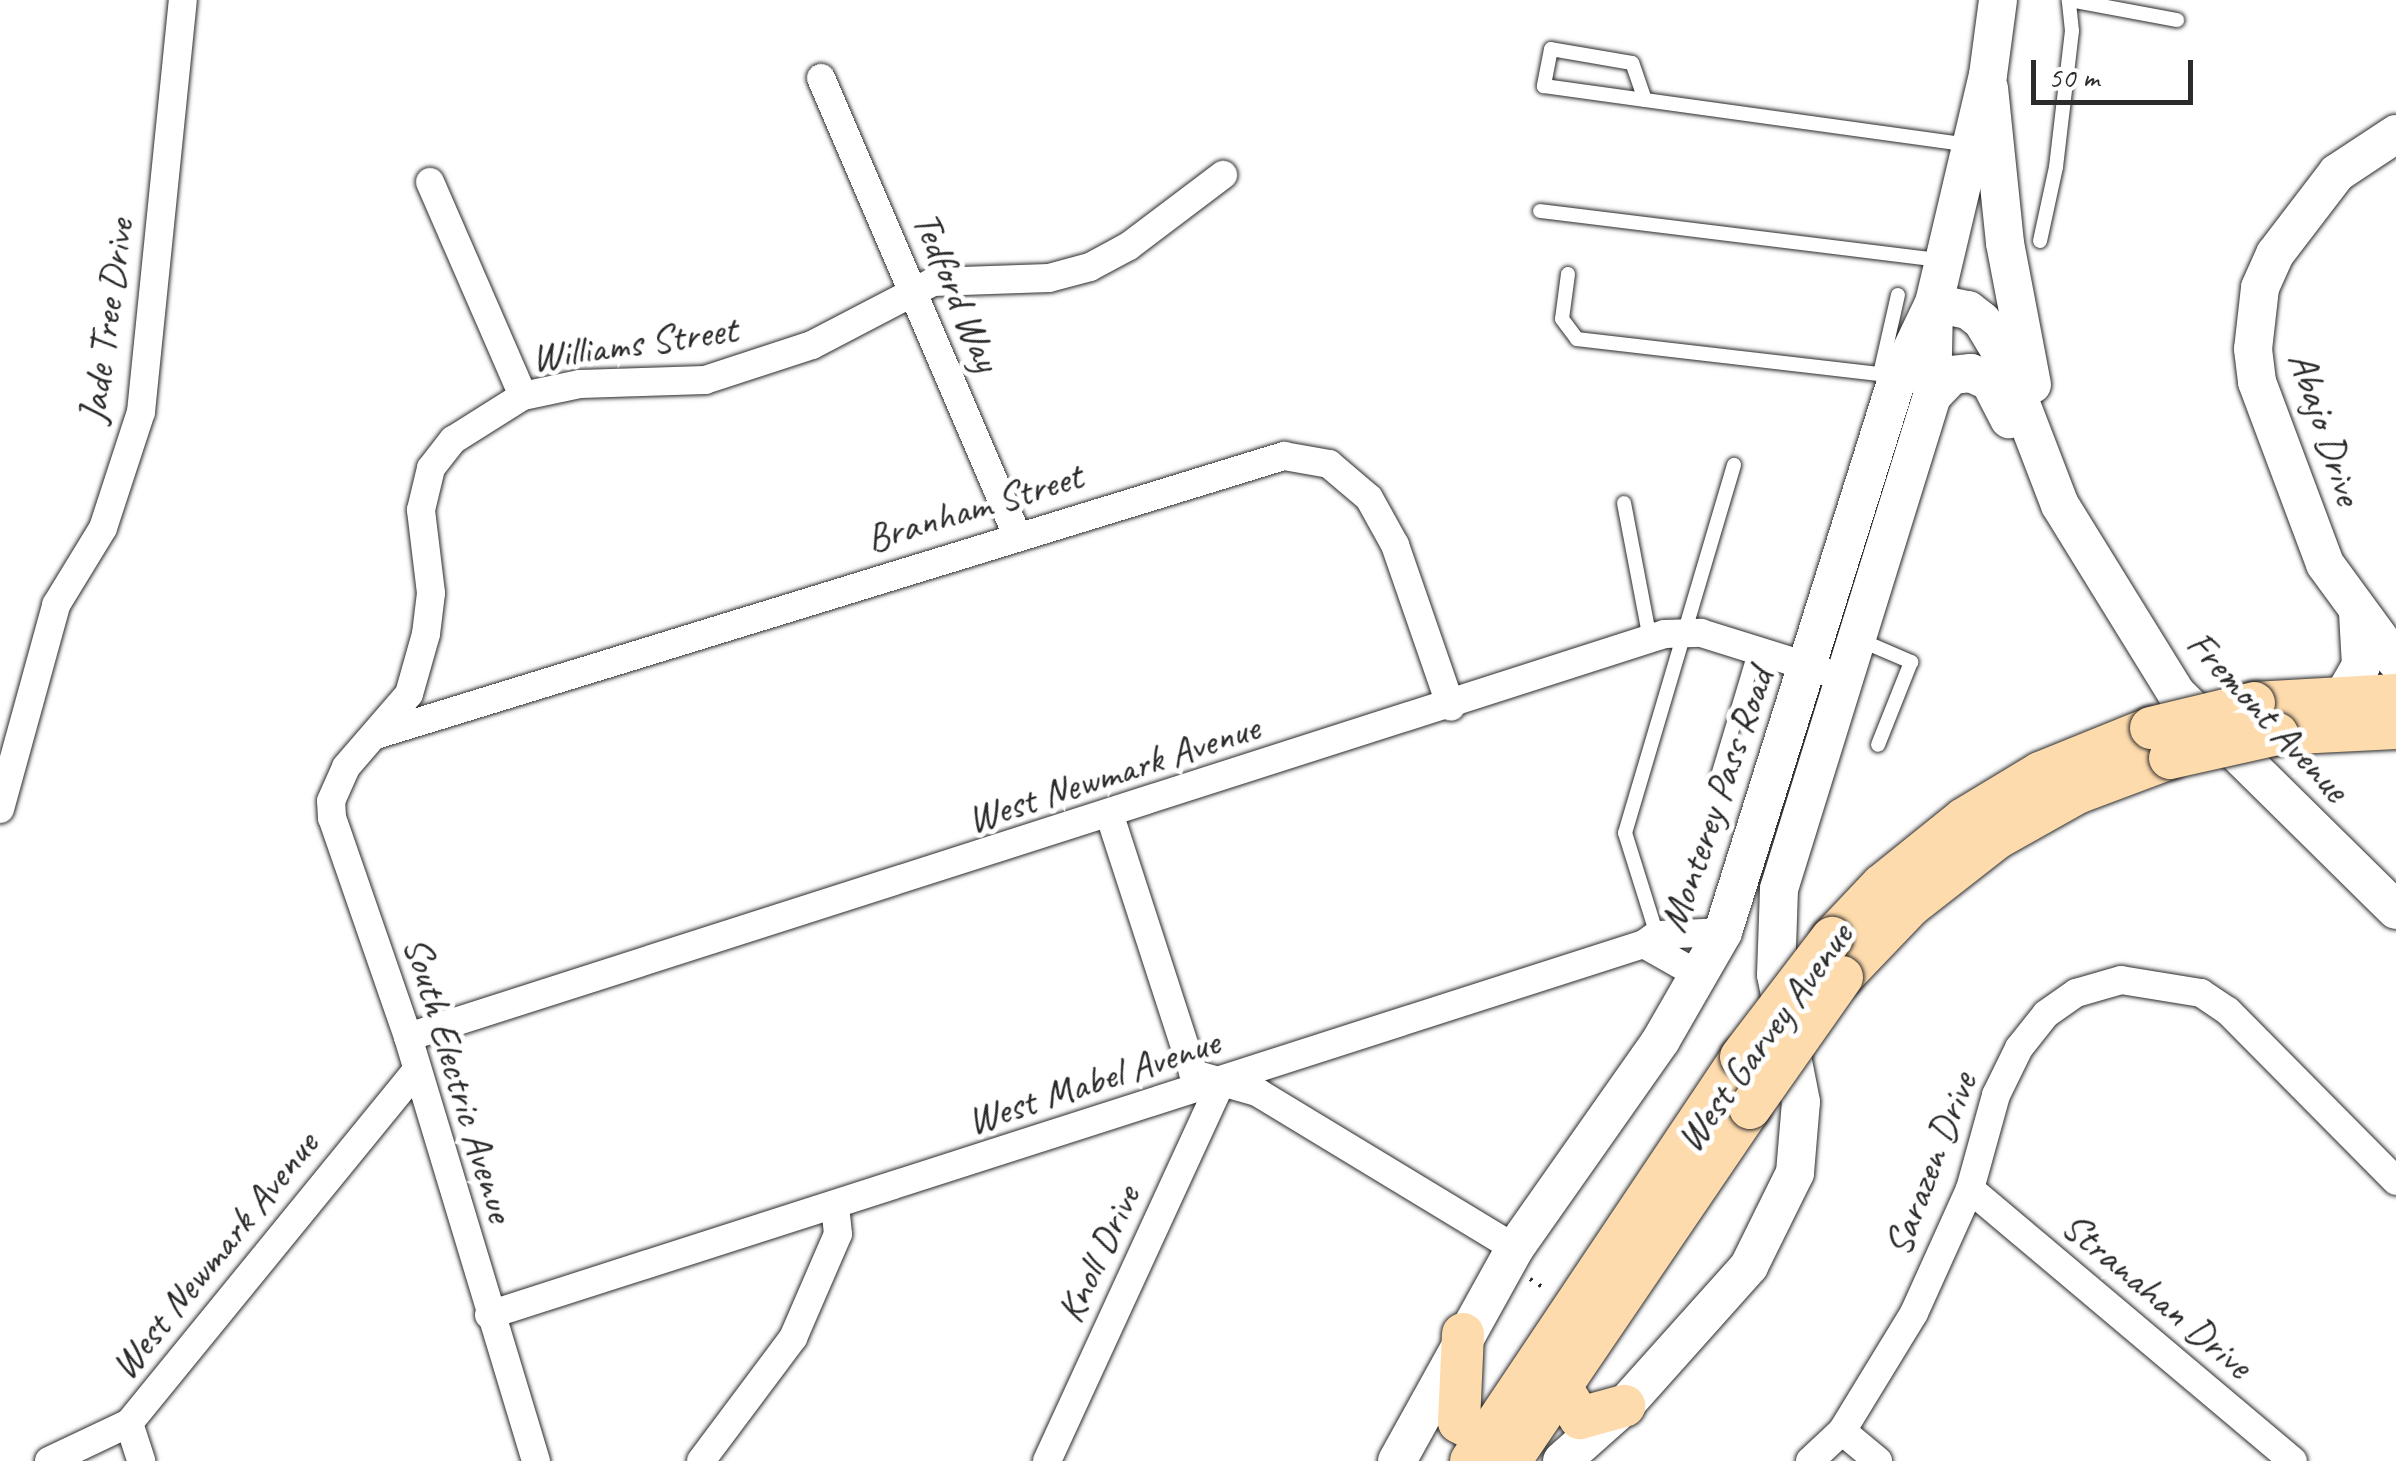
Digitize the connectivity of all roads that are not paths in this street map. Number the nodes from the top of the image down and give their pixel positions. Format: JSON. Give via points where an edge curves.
{"nodes":[{"id":1,"x":183,"y":0,"type":"edge"},
{"id":2,"x":1998,"y":0,"type":"edge"},
{"id":3,"x":2176,"y":20,"type":"dead end"},
{"id":4,"x":1988,"y":76,"type":"junction"},
{"id":5,"x":821,"y":78,"type":"dead end"},
{"id":6,"x":1646,"y":100,"type":"junction"},
{"id":7,"x":2396,"y":134,"type":"edge"},
{"id":8,"x":1967,"y":146,"type":"junction"},
{"id":9,"x":1223,"y":175,"type":"dead end"},
{"id":10,"x":430,"y":182,"type":"dead end"},
{"id":11,"x":1540,"y":211,"type":"dead end"},
{"id":12,"x":2040,"y":241,"type":"dead end"},
{"id":13,"x":1945,"y":260,"type":"junction"},
{"id":14,"x":1568,"y":274,"type":"dead end"},
{"id":15,"x":914,"y":288,"type":"junction"},
{"id":16,"x":1916,"y":299,"type":"junction"},
{"id":17,"x":1889,"y":375,"type":"junction"},
{"id":18,"x":523,"y":396,"type":"junction"},
{"id":19,"x":1932,"y":396,"type":"junction"},
{"id":20,"x":2041,"y":461,"type":"junction"},
{"id":21,"x":1734,"y":465,"type":"dead end"},
{"id":22,"x":1624,"y":503,"type":"dead end"},
{"id":23,"x":1017,"y":536,"type":"junction"},
{"id":24,"x":2357,"y":610,"type":"junction"},
{"id":25,"x":1683,"y":633,"type":"junction"},
{"id":26,"x":1855,"y":638,"type":"junction"},
{"id":27,"x":1650,"y":639,"type":"junction"},
{"id":28,"x":1756,"y":648,"type":"junction"},
{"id":29,"x":2396,"y":661,"type":"edge"},
{"id":30,"x":1826,"y":672,"type":"junction"},
{"id":31,"x":2344,"y":695,"type":"junction"},
{"id":32,"x":2396,"y":695,"type":"edge"},
{"id":33,"x":1452,"y":707,"type":"junction"},
{"id":34,"x":2266,"y":719,"type":"junction"},
{"id":35,"x":2396,"y":728,"type":"edge"},
{"id":36,"x":379,"y":734,"type":"junction"},
{"id":37,"x":1878,"y":745,"type":"dead end"},
{"id":38,"x":1718,"y":779,"type":"dead end"},
{"id":39,"x":0,"y":809,"type":"edge"},
{"id":40,"x":1110,"y":816,"type":"junction"},
{"id":41,"x":2396,"y":910,"type":"edge"},
{"id":42,"x":1723,"y":932,"type":"junction"},
{"id":43,"x":1650,"y":939,"type":"junction"},
{"id":44,"x":1837,"y":958,"type":"junction"},
{"id":45,"x":1776,"y":975,"type":"junction"},
{"id":46,"x":1700,"y":976,"type":"junction"},
{"id":47,"x":408,"y":1037,"type":"junction"},
{"id":48,"x":418,"y":1070,"type":"junction"},
{"id":49,"x":1222,"y":1081,"type":"junction"},
{"id":50,"x":2396,"y":1181,"type":"edge"},
{"id":51,"x":1970,"y":1189,"type":"junction"},
{"id":52,"x":835,"y":1207,"type":"junction"},
{"id":53,"x":1634,"y":1219,"type":"junction"},
{"id":54,"x":1521,"y":1262,"type":"junction"},
{"id":55,"x":488,"y":1315,"type":"junction"},
{"id":56,"x":1464,"y":1334,"type":"junction"},
{"id":57,"x":1570,"y":1404,"type":"junction"},
{"id":58,"x":1624,"y":1406,"type":"junction"},
{"id":59,"x":129,"y":1423,"type":"junction"},
{"id":60,"x":1842,"y":1432,"type":"junction"},
{"id":61,"x":1496,"y":1453,"type":"edge"},
{"id":62,"x":49,"y":1461,"type":"edge"},
{"id":63,"x":141,"y":1461,"type":"edge"},
{"id":64,"x":536,"y":1461,"type":"edge"},
{"id":65,"x":701,"y":1461,"type":"edge"},
{"id":66,"x":1047,"y":1461,"type":"edge"},
{"id":67,"x":1397,"y":1461,"type":"edge"},
{"id":68,"x":1562,"y":1461,"type":"edge"},
{"id":69,"x":1810,"y":1461,"type":"edge"},
{"id":70,"x":1878,"y":1461,"type":"edge"},
{"id":71,"x":2293,"y":1461,"type":"edge"}],
"edges":[{"from":1,"to":39,"type":"street","name":"Jade Tree Drive","via":[[141,412],[102,528],[56,604]]},
{"from":2,"to":4,"type":"main road","name":"Monterey Pass Road"},
{"from":3,"to":12,"type":"lane","via":[[2069,0],[2072,31],[2056,167]]},
{"from":4,"to":8,"type":"main road","name":"Monterey Pass Road"},
{"from":4,"to":20,"type":"main road","via":[[2004,243],[2037,404]]},
{"from":5,"to":15,"type":"street","name":"Tedford Way"},
{"from":6,"to":6,"type":"lane","via":[[1544,86],[1551,48],[1632,63]]},
{"from":6,"to":8,"type":"lane"},
{"from":7,"to":24,"type":"main road","name":"Abajo Drive","via":[[2337,173],[2301,215],[2267,270],[2253,330],[2257,382],[2318,547]]},
{"from":8,"to":13,"type":"main road","name":"Monterey Pass Road"},
{"from":9,"to":15,"type":"street","name":"Williams Street","via":[[1090,267],[1049,278],[945,279]]},
{"from":10,"to":18,"type":"street"},
{"from":11,"to":13,"type":"lane"},
{"from":13,"to":16,"type":"main road","name":"Monterey Pass Road"},
{"from":14,"to":17,"type":"lane","via":[[1562,319],[1577,339]]},
{"from":15,"to":18,"type":"street","name":"Williams Street","via":[[812,345],[744,371],[678,383],[580,384]]},
{"from":15,"to":23,"type":"street","name":"Tedford Way"},
{"from":16,"to":17,"type":"main road","name":"Monterey Pass Road"},
{"from":16,"to":19,"type":"main road","name":"Monterey Pass Road"},
{"from":16,"to":20,"type":"main road","via":[[1968,310],[1982,322],[2002,354]]},
{"from":17,"to":30,"type":"main road","name":"Monterey Pass Road"},
{"from":18,"to":36,"type":"street","name":"Williams Street","via":[[452,440],[431,468],[421,510],[431,593],[426,634],[409,694]]},
{"from":19,"to":20,"type":"main road","via":[[1952,376],[1971,372],[1990,382]]},
{"from":19,"to":26,"type":"main road","name":"Monterey Pass Road"},
{"from":20,"to":41,"type":"main road","name":"Fremont Avenue","via":[[2121,613],[2176,693]]},
{"from":21,"to":25,"type":"lane"},
{"from":22,"to":27,"type":"lane"},
{"from":23,"to":33,"type":"street","name":"Branham Street","via":[[1261,458],[1330,464],[1349,475],[1390,534]]},
{"from":23,"to":36,"type":"street","name":"Branham Street"},
{"from":24,"to":29,"type":"main road","name":"Abajo Drive"},
{"from":24,"to":31,"type":"main road","via":[[2362,658]]},
{"from":25,"to":27,"type":"street","name":"West Newmark Avenue"},
{"from":25,"to":28,"type":"street","name":"West Newmark Avenue"},
{"from":25,"to":43,"type":"lane","via":[[1625,833]]},
{"from":26,"to":30,"type":"main road","name":"Monterey Pass Road"},
{"from":26,"to":37,"type":"lane","via":[[1911,662]]},
{"from":27,"to":33,"type":"street","name":"West Newmark Avenue"},
{"from":28,"to":30,"type":"street","name":"West Newmark Avenue"},
{"from":28,"to":38,"type":"lane"},
{"from":30,"to":42,"type":"main road","name":"Monterey Pass Road"},
{"from":30,"to":45,"type":"main road","name":"Monterey Pass Road","via":[[1779,889]]},
{"from":31,"to":32,"type":"main road","name":"West Garvey Avenue"},
{"from":31,"to":34,"type":"main road","name":"West Garvey Avenue"},
{"from":33,"to":40,"type":"street","name":"West Newmark Avenue"},
{"from":34,"to":35,"type":"main road","name":"West Garvey Avenue"},
{"from":34,"to":44,"type":"main road","name":"West Garvey Avenue","bridge":true,"via":[[2054,766],[1964,819],[1882,885]]},
{"from":36,"to":47,"type":"street","name":"South Electric Avenue","via":[[346,767],[331,801],[332,818]]},
{"from":40,"to":47,"type":"street","name":"West Newmark Avenue"},
{"from":40,"to":49,"type":"street","via":[[1188,1066]]},
{"from":42,"to":43,"type":"street","name":"West Mabel Avenue"},
{"from":42,"to":45,"type":"main road","via":[[1735,952]]},
{"from":42,"to":46,"type":"main road","name":"Monterey Pass Road"},
{"from":43,"to":46,"type":"street"},
{"from":43,"to":49,"type":"street","name":"West Mabel Avenue"},
{"from":44,"to":53,"type":"main road","name":"West Garvey Avenue","bridge":true,"via":[[1741,1057]]},
{"from":44,"to":57,"type":"main road","name":"West Garvey Avenue","bridge":true},
{"from":45,"to":58,"type":"main road","name":"Monterey Pass Road","via":[[1802,1102],[1796,1173],[1749,1266]]},
{"from":46,"to":54,"type":"main road","name":"Monterey Pass Road"},
{"from":47,"to":48,"type":"street","name":"South Electric Avenue"},
{"from":48,"to":55,"type":"street","name":"South Electric Avenue"},
{"from":48,"to":59,"type":"street","name":"West Newmark Avenue"},
{"from":49,"to":52,"type":"street","name":"West Mabel Avenue"},
{"from":49,"to":54,"type":"street","via":[[1257,1092]]},
{"from":49,"to":66,"type":"street","name":"Knoll Drive"},
{"from":50,"to":51,"type":"street","name":"Sarazen Drive","via":[[2228,1011],[2201,992],[2121,980],[2076,993],[2046,1014],[2019,1048],[1996,1095]]},
{"from":51,"to":60,"type":"street","name":"Sarazen Drive","via":[[1914,1313]]},
{"from":51,"to":71,"type":"street","name":"Stranahan Drive"},
{"from":52,"to":55,"type":"street","name":"West Mabel Avenue"},
{"from":52,"to":65,"type":"street","via":[[838,1234],[793,1338]]},
{"from":53,"to":57,"type":"main road","via":[[1639,1244],[1564,1356],[1556,1379]]},
{"from":53,"to":61,"type":"main road","name":"West Garvey Avenue"},
{"from":54,"to":56,"type":"main road","name":"Monterey Pass Road"},
{"from":55,"to":64,"type":"street","name":"South Electric Avenue"},
{"from":56,"to":61,"type":"main road","via":[[1455,1412]]},
{"from":56,"to":67,"type":"main road","name":"Monterey Pass Road"},
{"from":57,"to":58,"type":"main road"},
{"from":57,"to":61,"type":"main road","name":"West Garvey Avenue"},
{"from":58,"to":68,"type":"main road","name":"Monterey Pass Road"},
{"from":59,"to":62,"type":"street","name":"West Newmark Avenue"},
{"from":59,"to":63,"type":"street"},
{"from":60,"to":69,"type":"street","name":"Sarazen Drive"},
{"from":60,"to":70,"type":"street"}]}
